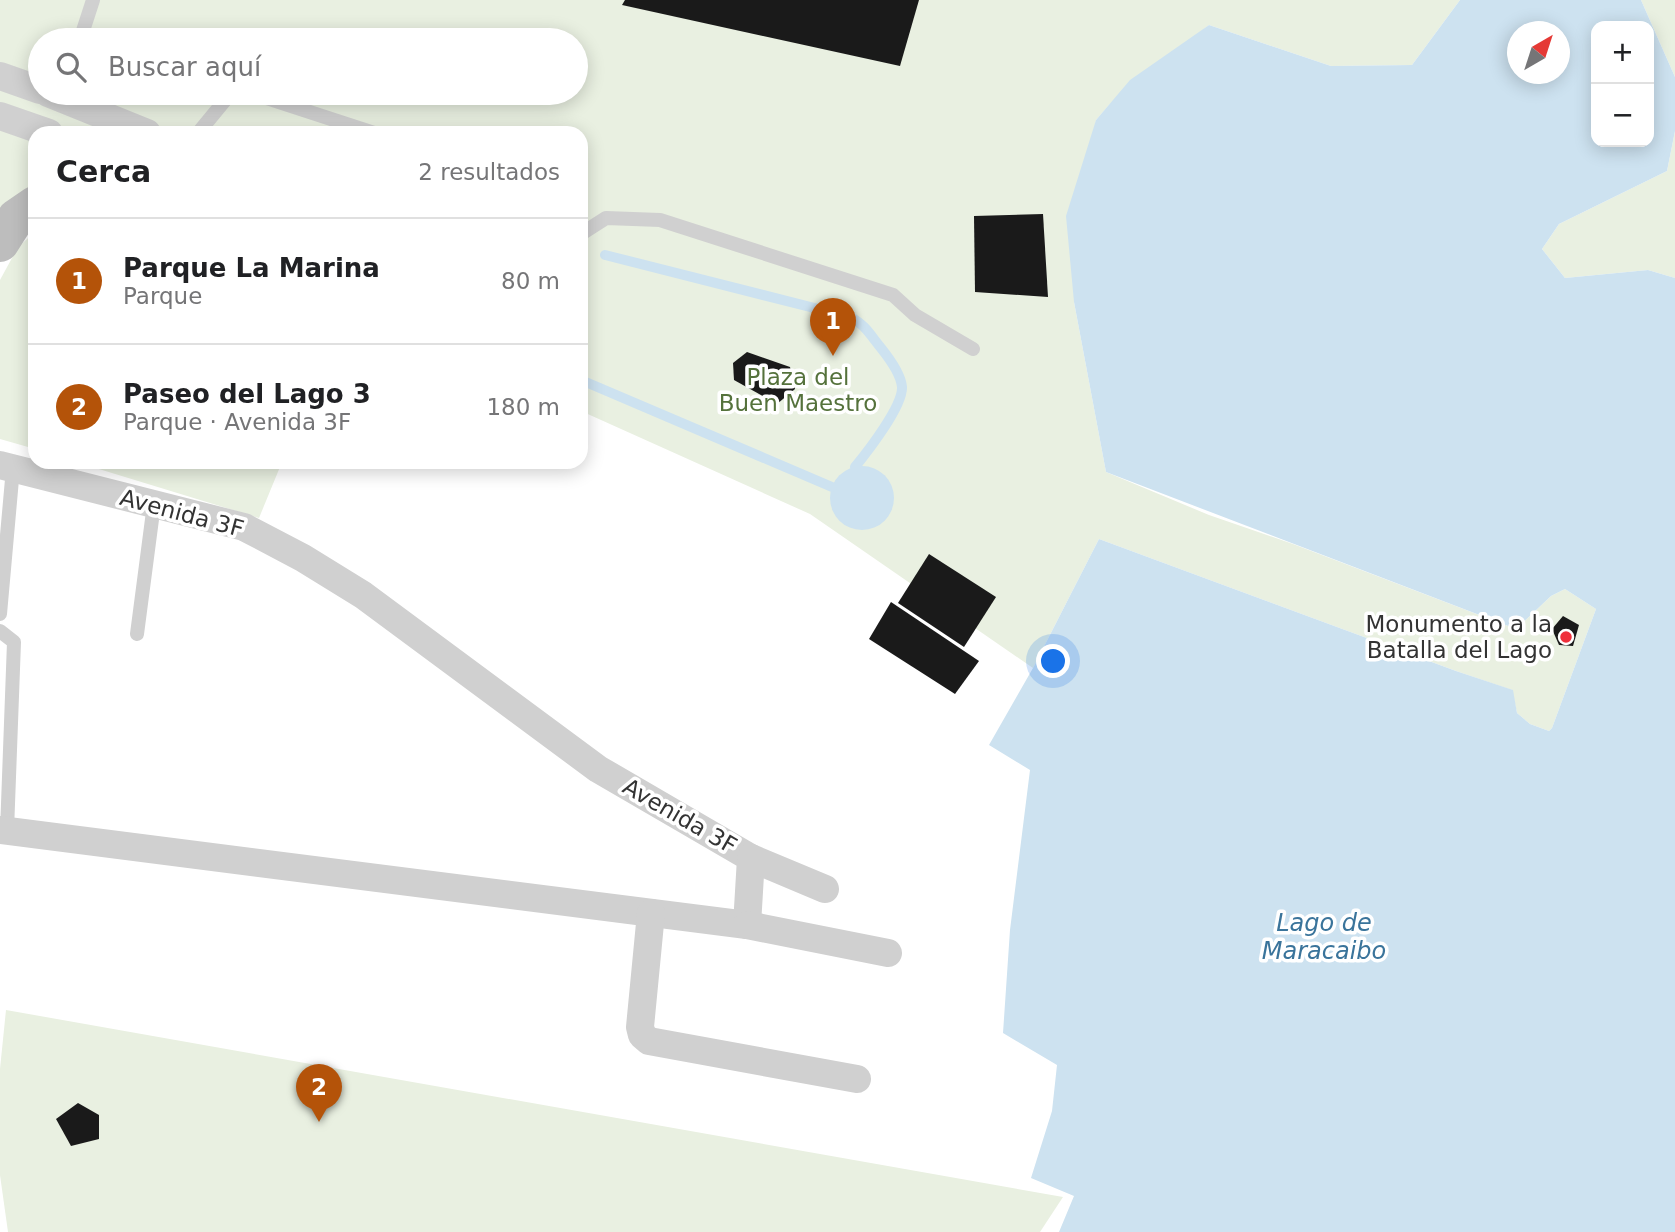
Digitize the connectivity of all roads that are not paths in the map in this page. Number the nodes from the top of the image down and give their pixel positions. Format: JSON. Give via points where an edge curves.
{"nodes":[{"id":1,"x":93,"y":0,"type":"edge"},
{"id":2,"x":84,"y":28,"type":"edge"},
{"id":3,"x":0,"y":76,"type":"edge"},
{"id":4,"x":28,"y":85,"type":"edge"},
{"id":5,"x":80,"y":105,"type":"edge"},
{"id":6,"x":221,"y":105,"type":"edge"},
{"id":7,"x":288,"y":105,"type":"edge"},
{"id":8,"x":0,"y":116,"type":"edge"},
{"id":9,"x":29,"y":126,"type":"edge"},
{"id":10,"x":130,"y":126,"type":"edge"},
{"id":11,"x":204,"y":126,"type":"edge"},
{"id":12,"x":352,"y":126,"type":"edge"},
{"id":13,"x":28,"y":210,"type":"edge"},
{"id":14,"x":588,"y":230,"type":"edge"},
{"id":15,"x":0,"y":243,"type":"edge"},
{"id":16,"x":973,"y":349,"type":"dead end"},
{"id":17,"x":7,"y":467,"type":"edge"},
{"id":18,"x":154,"y":504,"type":"junction"},
{"id":19,"x":0,"y":614,"type":"edge"},
{"id":20,"x":0,"y":631,"type":"edge"},
{"id":21,"x":137,"y":634,"type":"dead end"},
{"id":22,"x":4,"y":830,"type":"edge"},
{"id":23,"x":751,"y":858,"type":"junction"},
{"id":24,"x":825,"y":889,"type":"dead end"},
{"id":25,"x":651,"y":913,"type":"junction"},
{"id":26,"x":747,"y":925,"type":"junction"},
{"id":27,"x":888,"y":953,"type":"dead end"},
{"id":28,"x":857,"y":1079,"type":"dead end"}],
"edges":[{"from":1,"to":2,"type":"lane"},
{"from":3,"to":4,"type":"street"},
{"from":5,"to":10,"type":"street"},
{"from":6,"to":11,"type":"lane"},
{"from":7,"to":12,"type":"lane"},
{"from":8,"to":9,"type":"street"},
{"from":13,"to":15,"type":"main road","via":[[16,218]]},
{"from":14,"to":16,"type":"lane","via":[[606,218],[660,220],[893,295],[915,315]]},
{"from":17,"to":18,"type":"street","name":"Avenida 3F"},
{"from":17,"to":19,"type":"lane"},
{"from":18,"to":21,"type":"lane"},
{"from":18,"to":23,"type":"street","name":"Avenida 3F","via":[[244,527],[303,558],[363,595],[598,768]]},
{"from":20,"to":22,"type":"lane","via":[[14,642]]},
{"from":22,"to":25,"type":"street"},
{"from":23,"to":24,"type":"street"},
{"from":23,"to":26,"type":"street","name":"Avenida 3F"},
{"from":25,"to":26,"type":"street"},
{"from":25,"to":28,"type":"street","via":[[640,1027],[649,1041]]},
{"from":26,"to":27,"type":"street"}]}
